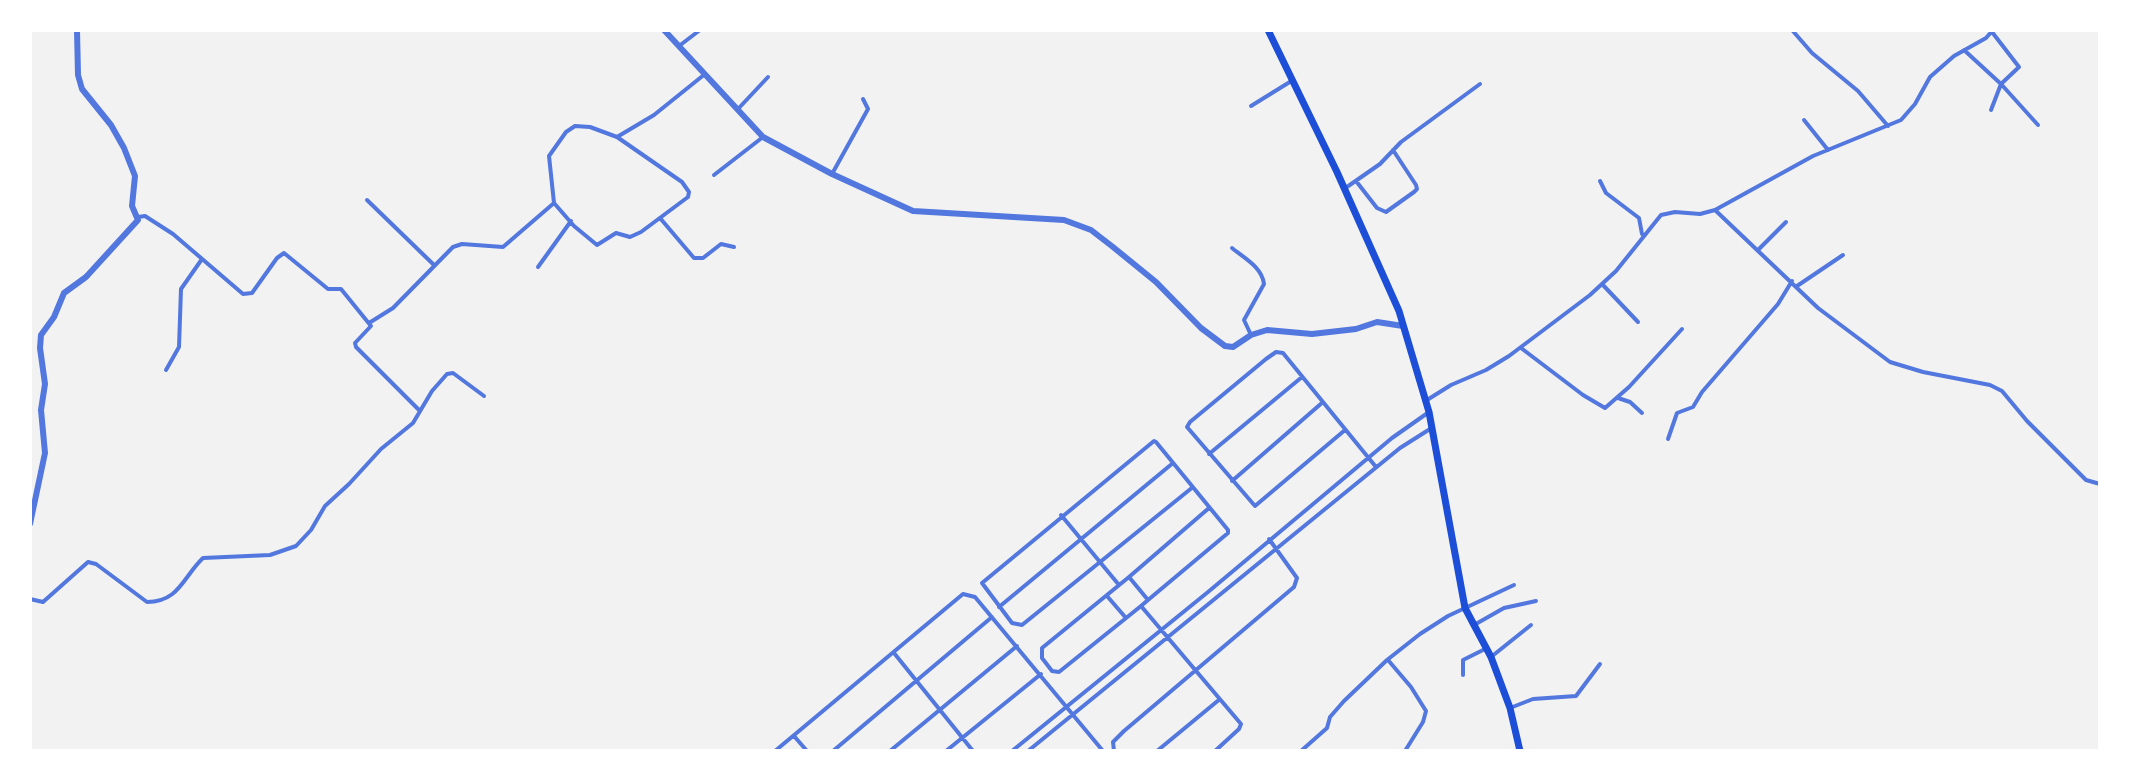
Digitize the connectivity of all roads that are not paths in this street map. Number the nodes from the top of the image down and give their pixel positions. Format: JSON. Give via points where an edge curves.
{"nodes":[{"id":1,"x":77,"y":30,"type":"edge"},
{"id":2,"x":664,"y":30,"type":"edge"},
{"id":3,"x":700,"y":30,"type":"edge"},
{"id":4,"x":1268,"y":30,"type":"edge"},
{"id":5,"x":1792,"y":30,"type":"edge"},
{"id":6,"x":1992,"y":31,"type":"edge"},
{"id":7,"x":679,"y":46,"type":"junction"},
{"id":8,"x":1964,"y":50,"type":"junction"},
{"id":9,"x":705,"y":74,"type":"junction"},
{"id":10,"x":768,"y":77,"type":"dead end"},
{"id":11,"x":1293,"y":80,"type":"junction"},
{"id":12,"x":1480,"y":84,"type":"dead end"},
{"id":13,"x":2001,"y":84,"type":"junction"},
{"id":14,"x":863,"y":99,"type":"dead end"},
{"id":15,"x":1251,"y":106,"type":"dead end"},
{"id":16,"x":738,"y":109,"type":"junction"},
{"id":17,"x":1991,"y":110,"type":"dead end"},
{"id":18,"x":1804,"y":120,"type":"dead end"},
{"id":19,"x":2038,"y":125,"type":"dead end"},
{"id":20,"x":1888,"y":126,"type":"junction"},
{"id":21,"x":617,"y":137,"type":"junction"},
{"id":22,"x":763,"y":137,"type":"junction"},
{"id":23,"x":1393,"y":150,"type":"junction"},
{"id":24,"x":1828,"y":150,"type":"junction"},
{"id":25,"x":832,"y":174,"type":"junction"},
{"id":26,"x":714,"y":175,"type":"dead end"},
{"id":27,"x":1356,"y":180,"type":"junction"},
{"id":28,"x":1600,"y":181,"type":"dead end"},
{"id":29,"x":1344,"y":189,"type":"junction"},
{"id":30,"x":367,"y":200,"type":"dead end"},
{"id":31,"x":554,"y":203,"type":"junction"},
{"id":32,"x":1715,"y":210,"type":"junction"},
{"id":33,"x":138,"y":217,"type":"junction"},
{"id":34,"x":660,"y":218,"type":"junction"},
{"id":35,"x":571,"y":221,"type":"junction"},
{"id":36,"x":1786,"y":222,"type":"dead end"},
{"id":37,"x":1642,"y":237,"type":"junction"},
{"id":38,"x":734,"y":247,"type":"dead end"},
{"id":39,"x":1232,"y":248,"type":"dead end"},
{"id":40,"x":1759,"y":249,"type":"junction"},
{"id":41,"x":1843,"y":255,"type":"dead end"},
{"id":42,"x":202,"y":259,"type":"junction"},
{"id":43,"x":434,"y":265,"type":"junction"},
{"id":44,"x":538,"y":267,"type":"dead end"},
{"id":45,"x":1792,"y":281,"type":"junction"},
{"id":46,"x":1602,"y":284,"type":"junction"},
{"id":47,"x":1797,"y":286,"type":"junction"},
{"id":48,"x":1638,"y":322,"type":"dead end"},
{"id":49,"x":369,"y":323,"type":"junction"},
{"id":50,"x":1403,"y":326,"type":"junction"},
{"id":51,"x":1682,"y":329,"type":"dead end"},
{"id":52,"x":1251,"y":335,"type":"junction"},
{"id":53,"x":1521,"y":348,"type":"junction"},
{"id":54,"x":166,"y":370,"type":"dead end"},
{"id":55,"x":1302,"y":377,"type":"junction"},
{"id":56,"x":484,"y":396,"type":"dead end"},
{"id":57,"x":1618,"y":398,"type":"junction"},
{"id":58,"x":1427,"y":400,"type":"junction"},
{"id":59,"x":1323,"y":402,"type":"junction"},
{"id":60,"x":419,"y":410,"type":"junction"},
{"id":61,"x":1429,"y":412,"type":"junction"},
{"id":62,"x":1642,"y":413,"type":"dead end"},
{"id":63,"x":1432,"y":427,"type":"junction"},
{"id":64,"x":1345,"y":430,"type":"junction"},
{"id":65,"x":1668,"y":439,"type":"dead end"},
{"id":66,"x":1209,"y":454,"type":"junction"},
{"id":67,"x":1369,"y":458,"type":"junction"},
{"id":68,"x":1173,"y":463,"type":"junction"},
{"id":69,"x":1376,"y":467,"type":"junction"},
{"id":70,"x":1232,"y":481,"type":"junction"},
{"id":71,"x":2100,"y":484,"type":"edge"},
{"id":72,"x":1193,"y":487,"type":"junction"},
{"id":73,"x":1209,"y":508,"type":"junction"},
{"id":74,"x":1061,"y":515,"type":"junction"},
{"id":75,"x":30,"y":524,"type":"edge"},
{"id":76,"x":1080,"y":539,"type":"junction"},
{"id":77,"x":1269,"y":539,"type":"junction"},
{"id":78,"x":1277,"y":549,"type":"junction"},
{"id":79,"x":1101,"y":563,"type":"junction"},
{"id":80,"x":1129,"y":577,"type":"junction"},
{"id":81,"x":1119,"y":585,"type":"junction"},
{"id":82,"x":1514,"y":585,"type":"dead end"},
{"id":83,"x":1106,"y":595,"type":"junction"},
{"id":84,"x":30,"y":599,"type":"edge"},
{"id":85,"x":1148,"y":600,"type":"junction"},
{"id":86,"x":1536,"y":601,"type":"dead end"},
{"id":87,"x":1141,"y":606,"type":"junction"},
{"id":88,"x":999,"y":607,"type":"junction"},
{"id":89,"x":1465,"y":608,"type":"junction"},
{"id":90,"x":992,"y":617,"type":"junction"},
{"id":91,"x":1126,"y":618,"type":"junction"},
{"id":92,"x":1474,"y":625,"type":"junction"},
{"id":93,"x":1531,"y":625,"type":"dead end"},
{"id":94,"x":1161,"y":629,"type":"junction"},
{"id":95,"x":1168,"y":636,"type":"junction"},
{"id":96,"x":1017,"y":646,"type":"junction"},
{"id":97,"x":1487,"y":647,"type":"junction"},
{"id":98,"x":893,"y":653,"type":"junction"},
{"id":99,"x":1491,"y":657,"type":"junction"},
{"id":100,"x":1387,"y":660,"type":"junction"},
{"id":101,"x":1600,"y":664,"type":"dead end"},
{"id":102,"x":1197,"y":672,"type":"junction"},
{"id":103,"x":1041,"y":674,"type":"junction"},
{"id":104,"x":1463,"y":675,"type":"dead end"},
{"id":105,"x":916,"y":681,"type":"junction"},
{"id":106,"x":1220,"y":699,"type":"junction"},
{"id":107,"x":1066,"y":707,"type":"junction"},
{"id":108,"x":1510,"y":708,"type":"junction"},
{"id":109,"x":939,"y":710,"type":"junction"},
{"id":110,"x":1072,"y":714,"type":"junction"},
{"id":111,"x":794,"y":736,"type":"junction"},
{"id":112,"x":962,"y":737,"type":"junction"},
{"id":113,"x":1517,"y":749,"type":"edge"},
{"id":114,"x":1101,"y":750,"type":"edge"},
{"id":115,"x":775,"y":751,"type":"edge"},
{"id":116,"x":807,"y":751,"type":"edge"},
{"id":117,"x":833,"y":751,"type":"edge"},
{"id":118,"x":890,"y":751,"type":"edge"},
{"id":119,"x":946,"y":751,"type":"edge"},
{"id":120,"x":973,"y":751,"type":"edge"},
{"id":121,"x":1012,"y":751,"type":"edge"},
{"id":122,"x":1028,"y":751,"type":"edge"},
{"id":123,"x":1114,"y":751,"type":"edge"},
{"id":124,"x":1157,"y":751,"type":"edge"},
{"id":125,"x":1215,"y":751,"type":"edge"},
{"id":126,"x":1301,"y":751,"type":"edge"},
{"id":127,"x":1405,"y":751,"type":"edge"}],
"edges":[{"from":1,"to":33,"type":"street","via":[[82,89],[124,148],[135,176],[132,206]]},
{"from":2,"to":7,"type":"street"},
{"from":3,"to":7,"type":"street"},
{"from":4,"to":11,"type":"main road"},
{"from":5,"to":20,"type":"street"},
{"from":6,"to":8,"type":"street"},
{"from":6,"to":13,"type":"street","via":[[2019,67]]},
{"from":7,"to":9,"type":"street"},
{"from":8,"to":13,"type":"street"},
{"from":8,"to":20,"type":"street","via":[[1930,77],[1906,115]]},
{"from":9,"to":16,"type":"street"},
{"from":9,"to":21,"type":"street"},
{"from":10,"to":16,"type":"street"},
{"from":11,"to":15,"type":"street"},
{"from":11,"to":29,"type":"main road"},
{"from":12,"to":23,"type":"street"},
{"from":13,"to":17,"type":"street"},
{"from":13,"to":19,"type":"street"},
{"from":14,"to":25,"type":"street","via":[[868,109]]},
{"from":16,"to":22,"type":"street"},
{"from":18,"to":24,"type":"street"},
{"from":20,"to":24,"type":"street"},
{"from":21,"to":31,"type":"street","via":[[581,125],[566,132],[549,156]]},
{"from":21,"to":34,"type":"street","via":[[689,189],[688,197]]},
{"from":22,"to":25,"type":"street"},
{"from":22,"to":26,"type":"street"},
{"from":23,"to":27,"type":"street"},
{"from":23,"to":27,"type":"street","via":[[1416,185],[1414,192],[1386,212]]},
{"from":24,"to":32,"type":"street"},
{"from":25,"to":52,"type":"street","via":[[913,211],[1074,223],[1098,235],[1156,282],[1221,344],[1233,347]]},
{"from":27,"to":29,"type":"street"},
{"from":28,"to":37,"type":"street","via":[[1606,193],[1639,218]]},
{"from":29,"to":50,"type":"main road"},
{"from":30,"to":43,"type":"street"},
{"from":31,"to":35,"type":"street"},
{"from":31,"to":43,"type":"street","via":[[510,244],[459,244]]},
{"from":32,"to":37,"type":"street","via":[[1665,213]]},
{"from":32,"to":40,"type":"street"},
{"from":33,"to":42,"type":"street","via":[[145,216]]},
{"from":33,"to":75,"type":"street","via":[[99,264],[64,293],[41,335],[45,453]]},
{"from":34,"to":35,"type":"street","via":[[634,236],[616,233],[597,245]]},
{"from":34,"to":38,"type":"street","via":[[694,258],[703,258],[721,244]]},
{"from":35,"to":44,"type":"street"},
{"from":36,"to":40,"type":"street"},
{"from":37,"to":46,"type":"street"},
{"from":39,"to":52,"type":"street","via":[[1264,278],[1244,320]]},
{"from":40,"to":45,"type":"street"},
{"from":41,"to":47,"type":"street"},
{"from":42,"to":49,"type":"street","via":[[247,294],[277,258],[287,254],[328,289],[341,289]]},
{"from":42,"to":54,"type":"street","via":[[181,289],[179,347]]},
{"from":43,"to":49,"type":"street","via":[[393,308]]},
{"from":45,"to":47,"type":"street"},
{"from":45,"to":65,"type":"street","via":[[1694,405],[1677,413]]},
{"from":46,"to":48,"type":"street"},
{"from":46,"to":53,"type":"street"},
{"from":47,"to":71,"type":"street","via":[[1890,362],[2002,391],[2086,480]]},
{"from":49,"to":60,"type":"street","via":[[356,347]]},
{"from":50,"to":52,"type":"street","via":[[1377,322],[1322,333],[1267,330]]},
{"from":50,"to":58,"type":"main road"},
{"from":51,"to":57,"type":"street"},
{"from":53,"to":57,"type":"street","via":[[1602,407]]},
{"from":53,"to":58,"type":"street"},
{"from":55,"to":59,"type":"street"},
{"from":55,"to":66,"type":"street"},
{"from":55,"to":66,"type":"street","via":[[1286,356],[1276,352],[1211,404],[1187,427]]},
{"from":56,"to":60,"type":"street","via":[[451,373]]},
{"from":57,"to":62,"type":"street"},
{"from":58,"to":61,"type":"main road"},
{"from":59,"to":64,"type":"street"},
{"from":59,"to":70,"type":"street"},
{"from":60,"to":84,"type":"street","via":[[413,423],[325,506],[304,539],[286,551],[203,558],[181,588],[155,602],[147,602],[88,562],[43,602]]},
{"from":61,"to":63,"type":"main road"},
{"from":61,"to":67,"type":"street"},
{"from":63,"to":69,"type":"street"},
{"from":63,"to":89,"type":"main road"},
{"from":64,"to":67,"type":"street"},
{"from":64,"to":70,"type":"street","via":[[1259,506],[1252,505]]},
{"from":66,"to":70,"type":"street"},
{"from":67,"to":69,"type":"street"},
{"from":67,"to":77,"type":"street"},
{"from":68,"to":72,"type":"street"},
{"from":68,"to":74,"type":"street","via":[[1153,441]]},
{"from":68,"to":76,"type":"street"},
{"from":69,"to":78,"type":"street"},
{"from":72,"to":73,"type":"street"},
{"from":72,"to":79,"type":"street"},
{"from":73,"to":80,"type":"street"},
{"from":73,"to":85,"type":"street","via":[[1228,530],[1227,536]]},
{"from":74,"to":76,"type":"street"},
{"from":74,"to":88,"type":"street","via":[[983,580]]},
{"from":76,"to":79,"type":"street"},
{"from":76,"to":88,"type":"street"},
{"from":77,"to":78,"type":"street"},
{"from":77,"to":94,"type":"street"},
{"from":78,"to":95,"type":"street"},
{"from":78,"to":102,"type":"street","via":[[1297,583]]},
{"from":79,"to":81,"type":"street"},
{"from":79,"to":88,"type":"street","via":[[1022,625],[1012,623]]},
{"from":80,"to":81,"type":"street"},
{"from":80,"to":85,"type":"street"},
{"from":81,"to":83,"type":"street"},
{"from":82,"to":89,"type":"street"},
{"from":83,"to":91,"type":"street"},
{"from":83,"to":91,"type":"street","via":[[1042,648],[1052,671],[1059,672]]},
{"from":85,"to":87,"type":"street"},
{"from":86,"to":92,"type":"street","via":[[1504,608]]},
{"from":87,"to":91,"type":"street"},
{"from":87,"to":94,"type":"street"},
{"from":89,"to":92,"type":"main road"},
{"from":89,"to":100,"type":"street"},
{"from":90,"to":96,"type":"street"},
{"from":90,"to":98,"type":"street","via":[[975,597],[963,594]]},
{"from":90,"to":105,"type":"street"},
{"from":92,"to":97,"type":"main road"},
{"from":93,"to":99,"type":"street"},
{"from":94,"to":95,"type":"street"},
{"from":94,"to":107,"type":"street"},
{"from":95,"to":102,"type":"street"},
{"from":95,"to":110,"type":"street"},
{"from":96,"to":103,"type":"street"},
{"from":96,"to":109,"type":"street"},
{"from":97,"to":99,"type":"main road"},
{"from":97,"to":104,"type":"street","via":[[1463,660]]},
{"from":98,"to":105,"type":"street"},
{"from":98,"to":111,"type":"street"},
{"from":99,"to":108,"type":"main road"},
{"from":100,"to":126,"type":"street"},
{"from":100,"to":127,"type":"street","via":[[1426,711]]},
{"from":101,"to":108,"type":"street","via":[[1576,696],[1533,699]]},
{"from":102,"to":106,"type":"street"},
{"from":102,"to":123,"type":"street","via":[[1124,731],[1113,742]]},
{"from":103,"to":107,"type":"street"},
{"from":103,"to":112,"type":"street"},
{"from":105,"to":109,"type":"street"},
{"from":105,"to":117,"type":"street"},
{"from":106,"to":124,"type":"street"},
{"from":106,"to":125,"type":"street","via":[[1242,726]]},
{"from":107,"to":110,"type":"street"},
{"from":107,"to":121,"type":"street"},
{"from":108,"to":113,"type":"main road"},
{"from":109,"to":112,"type":"street"},
{"from":109,"to":118,"type":"street"},
{"from":110,"to":114,"type":"street"},
{"from":110,"to":122,"type":"street"},
{"from":111,"to":115,"type":"street"},
{"from":111,"to":116,"type":"street"},
{"from":112,"to":119,"type":"street"},
{"from":112,"to":120,"type":"street"}]}
